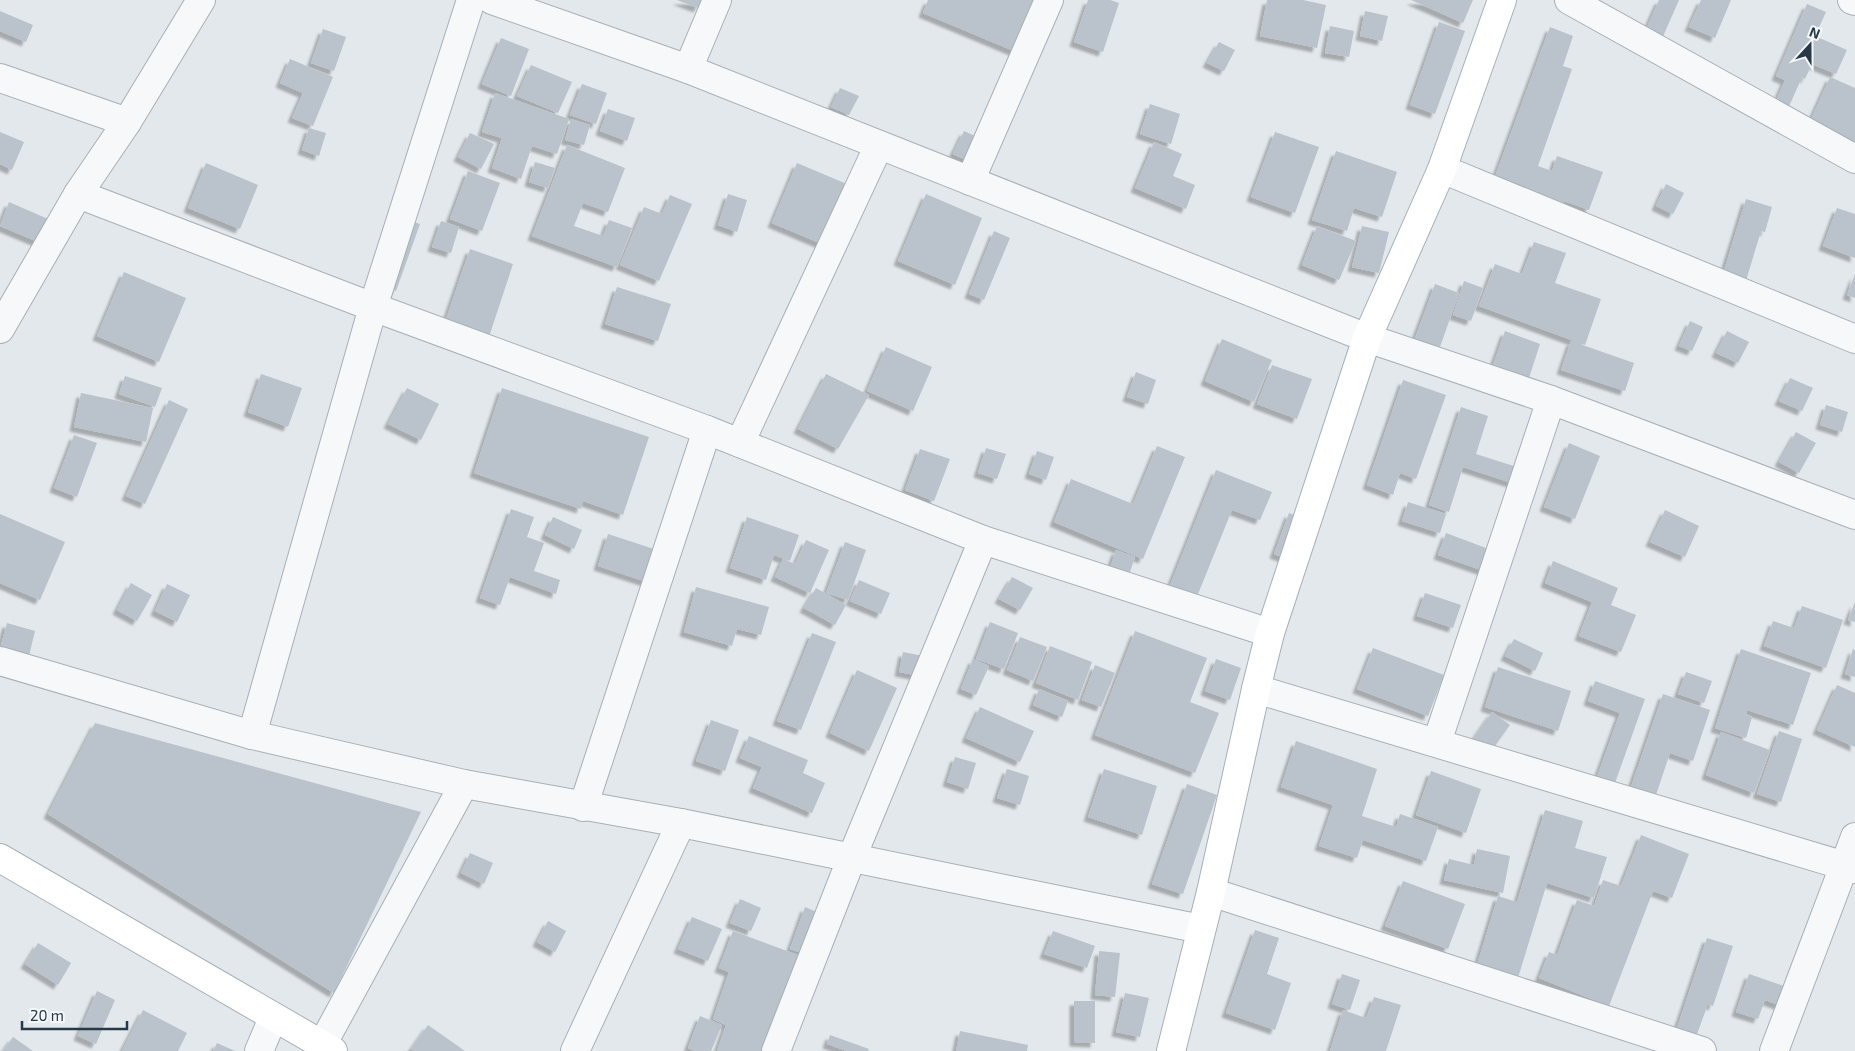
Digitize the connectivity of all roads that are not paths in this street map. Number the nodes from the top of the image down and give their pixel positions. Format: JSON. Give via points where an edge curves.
{"nodes":[{"id":1,"x":201,"y":0,"type":"edge"},
{"id":2,"x":471,"y":0,"type":"edge"},
{"id":3,"x":492,"y":0,"type":"edge"},
{"id":4,"x":718,"y":0,"type":"edge"},
{"id":5,"x":1049,"y":0,"type":"edge"},
{"id":6,"x":1502,"y":0,"type":"edge"},
{"id":7,"x":1569,"y":0,"type":"edge"},
{"id":8,"x":688,"y":69,"type":"junction"},
{"id":9,"x":0,"y":78,"type":"edge"},
{"id":10,"x":127,"y":122,"type":"junction"},
{"id":11,"x":878,"y":145,"type":"junction"},
{"id":12,"x":1855,"y":159,"type":"edge"},
{"id":13,"x":1442,"y":169,"type":"junction"},
{"id":14,"x":970,"y":181,"type":"junction"},
{"id":15,"x":78,"y":194,"type":"junction"},
{"id":16,"x":373,"y":307,"type":"junction"},
{"id":17,"x":0,"y":329,"type":"edge"},
{"id":18,"x":1367,"y":338,"type":"junction"},
{"id":19,"x":1855,"y":340,"type":"edge"},
{"id":20,"x":1551,"y":400,"type":"junction"},
{"id":21,"x":707,"y":430,"type":"junction"},
{"id":22,"x":740,"y":443,"type":"junction"},
{"id":23,"x":1855,"y":515,"type":"edge"},
{"id":24,"x":982,"y":540,"type":"junction"},
{"id":25,"x":1270,"y":633,"type":"junction"},
{"id":26,"x":0,"y":661,"type":"edge"},
{"id":27,"x":1256,"y":689,"type":"junction"},
{"id":28,"x":252,"y":735,"type":"junction"},
{"id":29,"x":1437,"y":742,"type":"junction"},
{"id":30,"x":464,"y":784,"type":"junction"},
{"id":31,"x":583,"y":807,"type":"junction"},
{"id":32,"x":681,"y":823,"type":"junction"},
{"id":33,"x":1855,"y":836,"type":"edge"},
{"id":34,"x":852,"y":857,"type":"junction"},
{"id":35,"x":0,"y":858,"type":"edge"},
{"id":36,"x":1849,"y":867,"type":"edge"},
{"id":37,"x":1211,"y":892,"type":"junction"},
{"id":38,"x":1201,"y":929,"type":"junction"},
{"id":39,"x":273,"y":1018,"type":"junction"},
{"id":40,"x":327,"y":1048,"type":"edge"},
{"id":41,"x":259,"y":1051,"type":"edge"},
{"id":42,"x":575,"y":1051,"type":"edge"},
{"id":43,"x":776,"y":1051,"type":"edge"},
{"id":44,"x":1170,"y":1051,"type":"edge"},
{"id":45,"x":1702,"y":1051,"type":"edge"},
{"id":46,"x":1774,"y":1051,"type":"edge"}],
"edges":[{"from":1,"to":10,"type":"street"},
{"from":2,"to":16,"type":"street"},
{"from":3,"to":8,"type":"street"},
{"from":4,"to":8,"type":"street"},
{"from":5,"to":14,"type":"street"},
{"from":6,"to":13,"type":"street"},
{"from":7,"to":12,"type":"street"},
{"from":8,"to":11,"type":"street"},
{"from":9,"to":10,"type":"street"},
{"from":10,"to":15,"type":"street"},
{"from":11,"to":14,"type":"street"},
{"from":11,"to":22,"type":"street"},
{"from":13,"to":18,"type":"street"},
{"from":13,"to":19,"type":"street"},
{"from":14,"to":18,"type":"street"},
{"from":15,"to":16,"type":"street"},
{"from":15,"to":17,"type":"street"},
{"from":16,"to":21,"type":"street"},
{"from":16,"to":28,"type":"street"},
{"from":18,"to":20,"type":"street"},
{"from":18,"to":25,"type":"street"},
{"from":20,"to":23,"type":"street"},
{"from":20,"to":29,"type":"street"},
{"from":21,"to":22,"type":"street"},
{"from":21,"to":31,"type":"street"},
{"from":22,"to":24,"type":"street"},
{"from":24,"to":25,"type":"street"},
{"from":24,"to":34,"type":"street"},
{"from":25,"to":27,"type":"street"},
{"from":26,"to":28,"type":"street"},
{"from":27,"to":29,"type":"street"},
{"from":27,"to":37,"type":"street"},
{"from":28,"to":30,"type":"street"},
{"from":29,"to":36,"type":"street"},
{"from":30,"to":31,"type":"street"},
{"from":30,"to":40,"type":"street"},
{"from":31,"to":32,"type":"street"},
{"from":32,"to":34,"type":"street"},
{"from":32,"to":42,"type":"street"},
{"from":33,"to":36,"type":"street"},
{"from":34,"to":38,"type":"street"},
{"from":34,"to":43,"type":"street"},
{"from":35,"to":39,"type":"street"},
{"from":36,"to":46,"type":"street"},
{"from":37,"to":38,"type":"street"},
{"from":37,"to":45,"type":"street"},
{"from":38,"to":44,"type":"street"},
{"from":39,"to":40,"type":"street"},
{"from":39,"to":41,"type":"street"}]}
